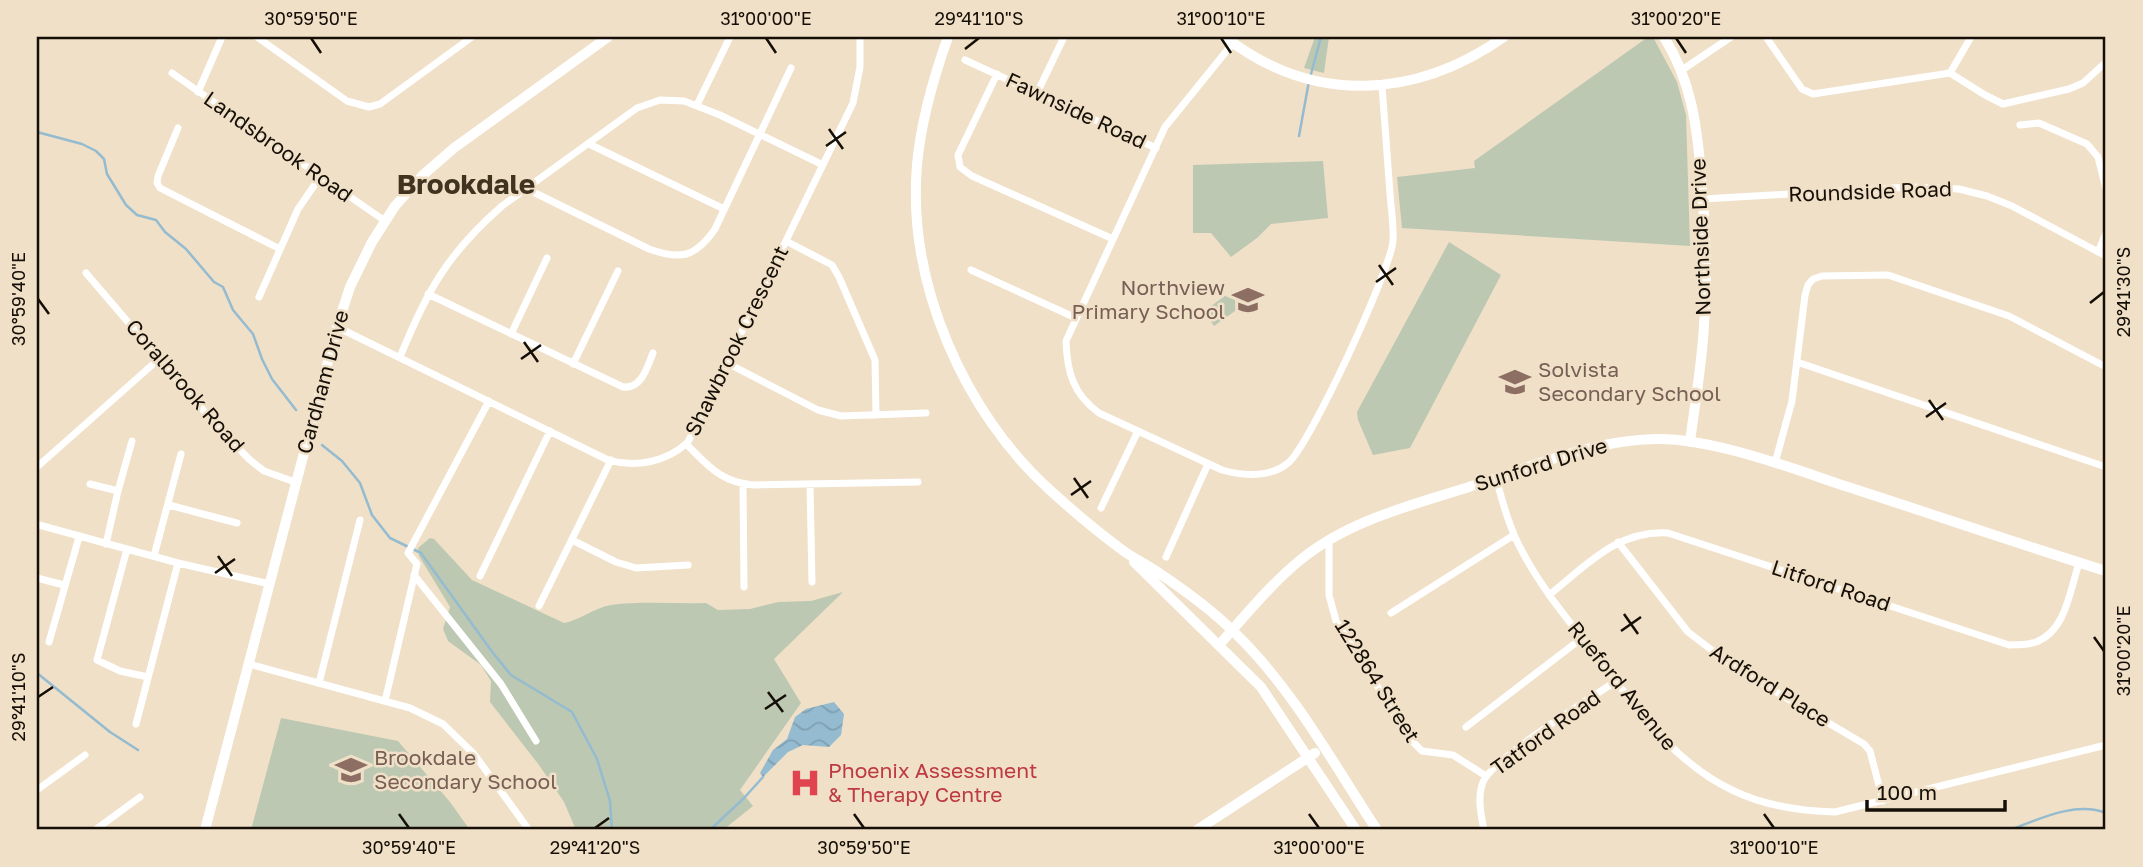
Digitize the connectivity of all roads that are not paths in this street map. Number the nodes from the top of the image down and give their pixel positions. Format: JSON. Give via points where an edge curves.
{"nodes":[{"id":1,"x":222,"y":37,"type":"edge"},
{"id":2,"x":257,"y":37,"type":"edge"},
{"id":3,"x":472,"y":37,"type":"edge"},
{"id":4,"x":608,"y":37,"type":"edge"},
{"id":5,"x":730,"y":37,"type":"edge"},
{"id":6,"x":860,"y":37,"type":"edge"},
{"id":7,"x":948,"y":37,"type":"edge"},
{"id":8,"x":1064,"y":37,"type":"edge"},
{"id":9,"x":1504,"y":37,"type":"edge"},
{"id":10,"x":1664,"y":37,"type":"edge"},
{"id":11,"x":1731,"y":37,"type":"edge"},
{"id":12,"x":1766,"y":37,"type":"edge"},
{"id":13,"x":1971,"y":37,"type":"edge"},
{"id":14,"x":1229,"y":40,"type":"edge"},
{"id":15,"x":965,"y":60,"type":"dead end"},
{"id":16,"x":2106,"y":62,"type":"edge"},
{"id":17,"x":791,"y":68,"type":"dead end"},
{"id":18,"x":1682,"y":70,"type":"junction"},
{"id":19,"x":172,"y":73,"type":"dead end"},
{"id":20,"x":1950,"y":73,"type":"junction"},
{"id":21,"x":997,"y":74,"type":"junction"},
{"id":22,"x":1382,"y":86,"type":"junction"},
{"id":23,"x":198,"y":92,"type":"junction"},
{"id":24,"x":1037,"y":93,"type":"junction"},
{"id":25,"x":697,"y":105,"type":"junction"},
{"id":26,"x":2020,"y":125,"type":"dead end"},
{"id":27,"x":178,"y":128,"type":"dead end"},
{"id":28,"x":760,"y":135,"type":"junction"},
{"id":29,"x":589,"y":144,"type":"junction"},
{"id":30,"x":1156,"y":148,"type":"junction"},
{"id":31,"x":823,"y":165,"type":"junction"},
{"id":32,"x":320,"y":177,"type":"junction"},
{"id":33,"x":527,"y":189,"type":"junction"},
{"id":34,"x":2106,"y":189,"type":"edge"},
{"id":35,"x":1703,"y":199,"type":"junction"},
{"id":36,"x":724,"y":209,"type":"junction"},
{"id":37,"x":385,"y":221,"type":"junction"},
{"id":38,"x":2106,"y":233,"type":"edge"},
{"id":39,"x":1113,"y":239,"type":"junction"},
{"id":40,"x":786,"y":241,"type":"junction"},
{"id":41,"x":280,"y":249,"type":"junction"},
{"id":42,"x":2098,"y":252,"type":"junction"},
{"id":43,"x":2106,"y":256,"type":"edge"},
{"id":44,"x":547,"y":258,"type":"dead end"},
{"id":45,"x":971,"y":270,"type":"dead end"},
{"id":46,"x":618,"y":271,"type":"dead end"},
{"id":47,"x":86,"y":273,"type":"dead end"},
{"id":48,"x":428,"y":294,"type":"junction"},
{"id":49,"x":259,"y":297,"type":"dead end"},
{"id":50,"x":1076,"y":318,"type":"junction"},
{"id":51,"x":337,"y":327,"type":"junction"},
{"id":52,"x":511,"y":334,"type":"junction"},
{"id":53,"x":653,"y":353,"type":"dead end"},
{"id":54,"x":400,"y":357,"type":"junction"},
{"id":55,"x":160,"y":358,"type":"junction"},
{"id":56,"x":1797,"y":362,"type":"junction"},
{"id":57,"x":727,"y":363,"type":"junction"},
{"id":58,"x":573,"y":364,"type":"junction"},
{"id":59,"x":2106,"y":367,"type":"edge"},
{"id":60,"x":489,"y":401,"type":"junction"},
{"id":61,"x":926,"y":414,"type":"dead end"},
{"id":62,"x":876,"y":415,"type":"junction"},
{"id":63,"x":550,"y":431,"type":"junction"},
{"id":64,"x":1138,"y":431,"type":"junction"},
{"id":65,"x":132,"y":441,"type":"dead end"},
{"id":66,"x":1690,"y":442,"type":"junction"},
{"id":67,"x":687,"y":444,"type":"junction"},
{"id":68,"x":181,"y":454,"type":"dead end"},
{"id":69,"x":611,"y":460,"type":"junction"},
{"id":70,"x":1775,"y":463,"type":"junction"},
{"id":71,"x":1208,"y":464,"type":"junction"},
{"id":72,"x":37,"y":467,"type":"edge"},
{"id":73,"x":2106,"y":467,"type":"edge"},
{"id":74,"x":1496,"y":478,"type":"junction"},
{"id":75,"x":295,"y":482,"type":"junction"},
{"id":76,"x":918,"y":482,"type":"dead end"},
{"id":77,"x":90,"y":484,"type":"dead end"},
{"id":78,"x":743,"y":484,"type":"junction"},
{"id":79,"x":810,"y":484,"type":"junction"},
{"id":80,"x":118,"y":491,"type":"junction"},
{"id":81,"x":169,"y":505,"type":"junction"},
{"id":82,"x":1101,"y":508,"type":"dead end"},
{"id":83,"x":360,"y":520,"type":"dead end"},
{"id":84,"x":237,"y":523,"type":"dead end"},
{"id":85,"x":38,"y":525,"type":"dead end"},
{"id":86,"x":1514,"y":535,"type":"junction"},
{"id":87,"x":79,"y":537,"type":"junction"},
{"id":88,"x":572,"y":540,"type":"junction"},
{"id":89,"x":1329,"y":540,"type":"junction"},
{"id":90,"x":1618,"y":542,"type":"junction"},
{"id":91,"x":106,"y":544,"type":"junction"},
{"id":92,"x":127,"y":549,"type":"junction"},
{"id":93,"x":1125,"y":552,"type":"junction"},
{"id":94,"x":154,"y":556,"type":"junction"},
{"id":95,"x":1166,"y":558,"type":"dead end"},
{"id":96,"x":178,"y":563,"type":"junction"},
{"id":97,"x":2080,"y":563,"type":"junction"},
{"id":98,"x":688,"y":565,"type":"dead end"},
{"id":99,"x":2106,"y":572,"type":"edge"},
{"id":100,"x":414,"y":575,"type":"junction"},
{"id":101,"x":480,"y":576,"type":"dead end"},
{"id":102,"x":37,"y":578,"type":"edge"},
{"id":103,"x":812,"y":582,"type":"dead end"},
{"id":104,"x":64,"y":584,"type":"junction"},
{"id":105,"x":270,"y":584,"type":"junction"},
{"id":106,"x":744,"y":587,"type":"dead end"},
{"id":107,"x":1549,"y":595,"type":"junction"},
{"id":108,"x":539,"y":606,"type":"dead end"},
{"id":109,"x":1391,"y":614,"type":"dead end"},
{"id":110,"x":1232,"y":630,"type":"junction"},
{"id":111,"x":1582,"y":638,"type":"junction"},
{"id":112,"x":49,"y":642,"type":"dead end"},
{"id":113,"x":1219,"y":645,"type":"junction"},
{"id":114,"x":249,"y":664,"type":"junction"},
{"id":115,"x":148,"y":677,"type":"junction"},
{"id":116,"x":1616,"y":681,"type":"junction"},
{"id":117,"x":319,"y":683,"type":"junction"},
{"id":118,"x":384,"y":701,"type":"junction"},
{"id":119,"x":136,"y":724,"type":"dead end"},
{"id":120,"x":1466,"y":727,"type":"dead end"},
{"id":121,"x":536,"y":741,"type":"dead end"},
{"id":122,"x":2106,"y":745,"type":"edge"},
{"id":123,"x":1323,"y":747,"type":"junction"},
{"id":124,"x":85,"y":755,"type":"dead end"},
{"id":125,"x":1309,"y":757,"type":"junction"},
{"id":126,"x":1486,"y":776,"type":"junction"},
{"id":127,"x":37,"y":790,"type":"edge"},
{"id":128,"x":140,"y":797,"type":"dead end"},
{"id":129,"x":1883,"y":801,"type":"junction"},
{"id":130,"x":95,"y":830,"type":"edge"},
{"id":131,"x":205,"y":830,"type":"edge"},
{"id":132,"x":529,"y":830,"type":"edge"},
{"id":133,"x":1197,"y":830,"type":"edge"},
{"id":134,"x":1356,"y":830,"type":"edge"},
{"id":135,"x":1377,"y":830,"type":"edge"},
{"id":136,"x":1484,"y":830,"type":"edge"}],
"edges":[{"from":1,"to":23,"type":"street"},
{"from":2,"to":3,"type":"street","via":[[346,101],[369,107],[380,104]]},
{"from":4,"to":37,"type":"street","name":"Cardham Drive","via":[[446,155],[408,190]]},
{"from":5,"to":25,"type":"street"},
{"from":6,"to":31,"type":"street","name":"Shawbrook Crescent","via":[[858,87]]},
{"from":7,"to":93,"type":"street","via":[[928,94],[917,168],[926,272],[945,339],[972,393],[1005,441],[1051,491]]},
{"from":8,"to":24,"type":"street"},
{"from":9,"to":22,"type":"street","via":[[1443,71]]},
{"from":10,"to":18,"type":"street","name":"Northside Drive"},
{"from":11,"to":18,"type":"street"},
{"from":12,"to":20,"type":"street","via":[[1802,89],[1813,94]]},
{"from":13,"to":20,"type":"street"},
{"from":14,"to":22,"type":"street","via":[[1265,63],[1301,78]]},
{"from":14,"to":30,"type":"street","via":[[1165,127]]},
{"from":15,"to":21,"type":"street","name":"Fawnside Road"},
{"from":16,"to":20,"type":"street","via":[[2069,89],[2003,104]]},
{"from":17,"to":28,"type":"street"},
{"from":18,"to":35,"type":"street","name":"Northside Drive","via":[[1692,99]]},
{"from":19,"to":23,"type":"street","name":"Landsbrook Road"},
{"from":21,"to":24,"type":"street","name":"Fawnside Road"},
{"from":21,"to":39,"type":"street","name":"Fawnside Road","via":[[958,155],[960,167]]},
{"from":22,"to":71,"type":"street","via":[[1393,240],[1385,273],[1361,327],[1309,436],[1291,461],[1282,468],[1250,474]]},
{"from":23,"to":32,"type":"street","name":"Landsbrook Road"},
{"from":24,"to":30,"type":"street","name":"Fawnside Road"},
{"from":25,"to":28,"type":"street"},
{"from":25,"to":29,"type":"street","via":[[672,99],[648,103]]},
{"from":26,"to":34,"type":"street","via":[[2046,125],[2087,144],[2098,158]]},
{"from":27,"to":41,"type":"street","via":[[158,176],[160,188]]},
{"from":28,"to":31,"type":"street"},
{"from":28,"to":36,"type":"street"},
{"from":29,"to":33,"type":"street"},
{"from":29,"to":36,"type":"street"},
{"from":30,"to":39,"type":"street"},
{"from":31,"to":40,"type":"street","name":"Shawbrook Crescent"},
{"from":32,"to":37,"type":"street","name":"Landsbrook Road"},
{"from":32,"to":41,"type":"street","via":[[298,209]]},
{"from":33,"to":36,"type":"street","via":[[670,256],[699,247]]},
{"from":33,"to":48,"type":"street","via":[[462,245]]},
{"from":35,"to":42,"type":"street","name":"Roundside Road","via":[[1910,187],[1959,189],[2012,206]]},
{"from":35,"to":66,"type":"street","name":"Northside Drive","via":[[1704,327]]},
{"from":37,"to":51,"type":"street","name":"Cardham Drive","via":[[353,280]]},
{"from":38,"to":42,"type":"street"},
{"from":39,"to":50,"type":"street"},
{"from":40,"to":57,"type":"street","name":"Shawbrook Crescent"},
{"from":40,"to":62,"type":"street","via":[[832,265],[839,276],[875,360]]},
{"from":41,"to":49,"type":"street"},
{"from":42,"to":43,"type":"street","name":"Roundside Road"},
{"from":44,"to":52,"type":"street"},
{"from":45,"to":50,"type":"street"},
{"from":46,"to":58,"type":"street"},
{"from":47,"to":55,"type":"street","name":"Coralbrook Road"},
{"from":48,"to":52,"type":"street"},
{"from":48,"to":54,"type":"street"},
{"from":50,"to":64,"type":"street","via":[[1066,341],[1075,389],[1099,413]]},
{"from":51,"to":54,"type":"street","name":"Shawbrook Crescent"},
{"from":51,"to":75,"type":"street","name":"Cardham Drive"},
{"from":52,"to":58,"type":"street"},
{"from":53,"to":58,"type":"street","via":[[639,382],[630,388]]},
{"from":54,"to":60,"type":"street","name":"Shawbrook Crescent"},
{"from":55,"to":72,"type":"street"},
{"from":55,"to":75,"type":"street","name":"Coralbrook Road","via":[[250,460],[264,471]]},
{"from":56,"to":59,"type":"street","via":[[1805,295],[1813,279],[1876,273],[2009,316]]},
{"from":56,"to":70,"type":"street","via":[[1793,401]]},
{"from":56,"to":73,"type":"street"},
{"from":57,"to":62,"type":"street","via":[[818,410],[841,416]]},
{"from":57,"to":67,"type":"street","name":"Shawbrook Crescent"},
{"from":60,"to":63,"type":"street","name":"Shawbrook Crescent"},
{"from":60,"to":100,"type":"street","via":[[408,553],[417,564]]},
{"from":61,"to":62,"type":"street"},
{"from":63,"to":69,"type":"street","name":"Shawbrook Crescent"},
{"from":63,"to":101,"type":"street"},
{"from":64,"to":71,"type":"street"},
{"from":64,"to":82,"type":"street"},
{"from":65,"to":80,"type":"street"},
{"from":66,"to":70,"type":"street","name":"Sunford Drive"},
{"from":66,"to":74,"type":"street","name":"Sunford Drive","via":[[1612,443]]},
{"from":67,"to":69,"type":"street","name":"Shawbrook Crescent","via":[[644,463]]},
{"from":67,"to":78,"type":"street","via":[[723,478]]},
{"from":68,"to":81,"type":"street"},
{"from":69,"to":88,"type":"street"},
{"from":70,"to":97,"type":"street","name":"Sunford Drive"},
{"from":71,"to":95,"type":"street"},
{"from":74,"to":86,"type":"street","name":"Rueford Avenue"},
{"from":74,"to":89,"type":"street","name":"Sunford Drive","via":[[1384,514]]},
{"from":75,"to":105,"type":"street","name":"Cardham Drive"},
{"from":76,"to":79,"type":"street"},
{"from":77,"to":80,"type":"street"},
{"from":78,"to":79,"type":"street"},
{"from":78,"to":106,"type":"street"},
{"from":79,"to":103,"type":"street"},
{"from":80,"to":91,"type":"street"},
{"from":81,"to":84,"type":"street"},
{"from":81,"to":94,"type":"street"},
{"from":83,"to":117,"type":"street"},
{"from":85,"to":87,"type":"street"},
{"from":86,"to":107,"type":"street","name":"Rueford Avenue"},
{"from":86,"to":109,"type":"street"},
{"from":87,"to":91,"type":"street"},
{"from":87,"to":104,"type":"street"},
{"from":88,"to":98,"type":"street","via":[[636,568]]},
{"from":88,"to":108,"type":"street"},
{"from":89,"to":110,"type":"street","name":"Sunford Drive","via":[[1277,581]]},
{"from":89,"to":126,"type":"street","name":"122864 Street","via":[[1329,595],[1336,621],[1412,741],[1422,751],[1454,755]]},
{"from":90,"to":97,"type":"street","name":"Litford Road","via":[[1633,535],[1668,533],[2009,645],[2035,643],[2052,634]]},
{"from":90,"to":107,"type":"street","name":"Litford Road"},
{"from":90,"to":129,"type":"street","name":"Ardford Place","via":[[1688,632],[1734,667],[1864,744]]},
{"from":91,"to":92,"type":"street"},
{"from":92,"to":94,"type":"street"},
{"from":92,"to":115,"type":"street","via":[[97,660]]},
{"from":93,"to":110,"type":"street"},
{"from":93,"to":113,"type":"street"},
{"from":94,"to":96,"type":"street"},
{"from":96,"to":105,"type":"street"},
{"from":96,"to":115,"type":"street"},
{"from":97,"to":99,"type":"street","name":"Sunford Drive"},
{"from":100,"to":118,"type":"street"},
{"from":100,"to":121,"type":"street","via":[[500,684]]},
{"from":102,"to":104,"type":"street"},
{"from":104,"to":112,"type":"street"},
{"from":105,"to":114,"type":"street","name":"Cardham Drive"},
{"from":107,"to":111,"type":"street","name":"Rueford Avenue"},
{"from":110,"to":113,"type":"street","name":"Sunford Drive"},
{"from":110,"to":123,"type":"street","via":[[1281,685]]},
{"from":111,"to":116,"type":"street","name":"Rueford Avenue"},
{"from":111,"to":120,"type":"street"},
{"from":113,"to":125,"type":"street","via":[[1261,687]]},
{"from":114,"to":117,"type":"street"},
{"from":114,"to":131,"type":"street","name":"Cardham Drive"},
{"from":115,"to":119,"type":"street"},
{"from":116,"to":126,"type":"street","name":"Tatford Road","via":[[1504,758]]},
{"from":116,"to":129,"type":"street","name":"Rueford Avenue","via":[[1679,755],[1731,790],[1809,811],[1835,812]]},
{"from":117,"to":118,"type":"street"},
{"from":118,"to":132,"type":"street","via":[[428,716],[460,738]]},
{"from":122,"to":129,"type":"street","name":"Rueford Avenue"},
{"from":123,"to":125,"type":"street"},
{"from":123,"to":135,"type":"street"},
{"from":124,"to":127,"type":"street"},
{"from":125,"to":133,"type":"street"},
{"from":125,"to":134,"type":"street"},
{"from":126,"to":136,"type":"street","name":"Tatford Road","via":[[1480,796]]},
{"from":128,"to":130,"type":"street"}]}
